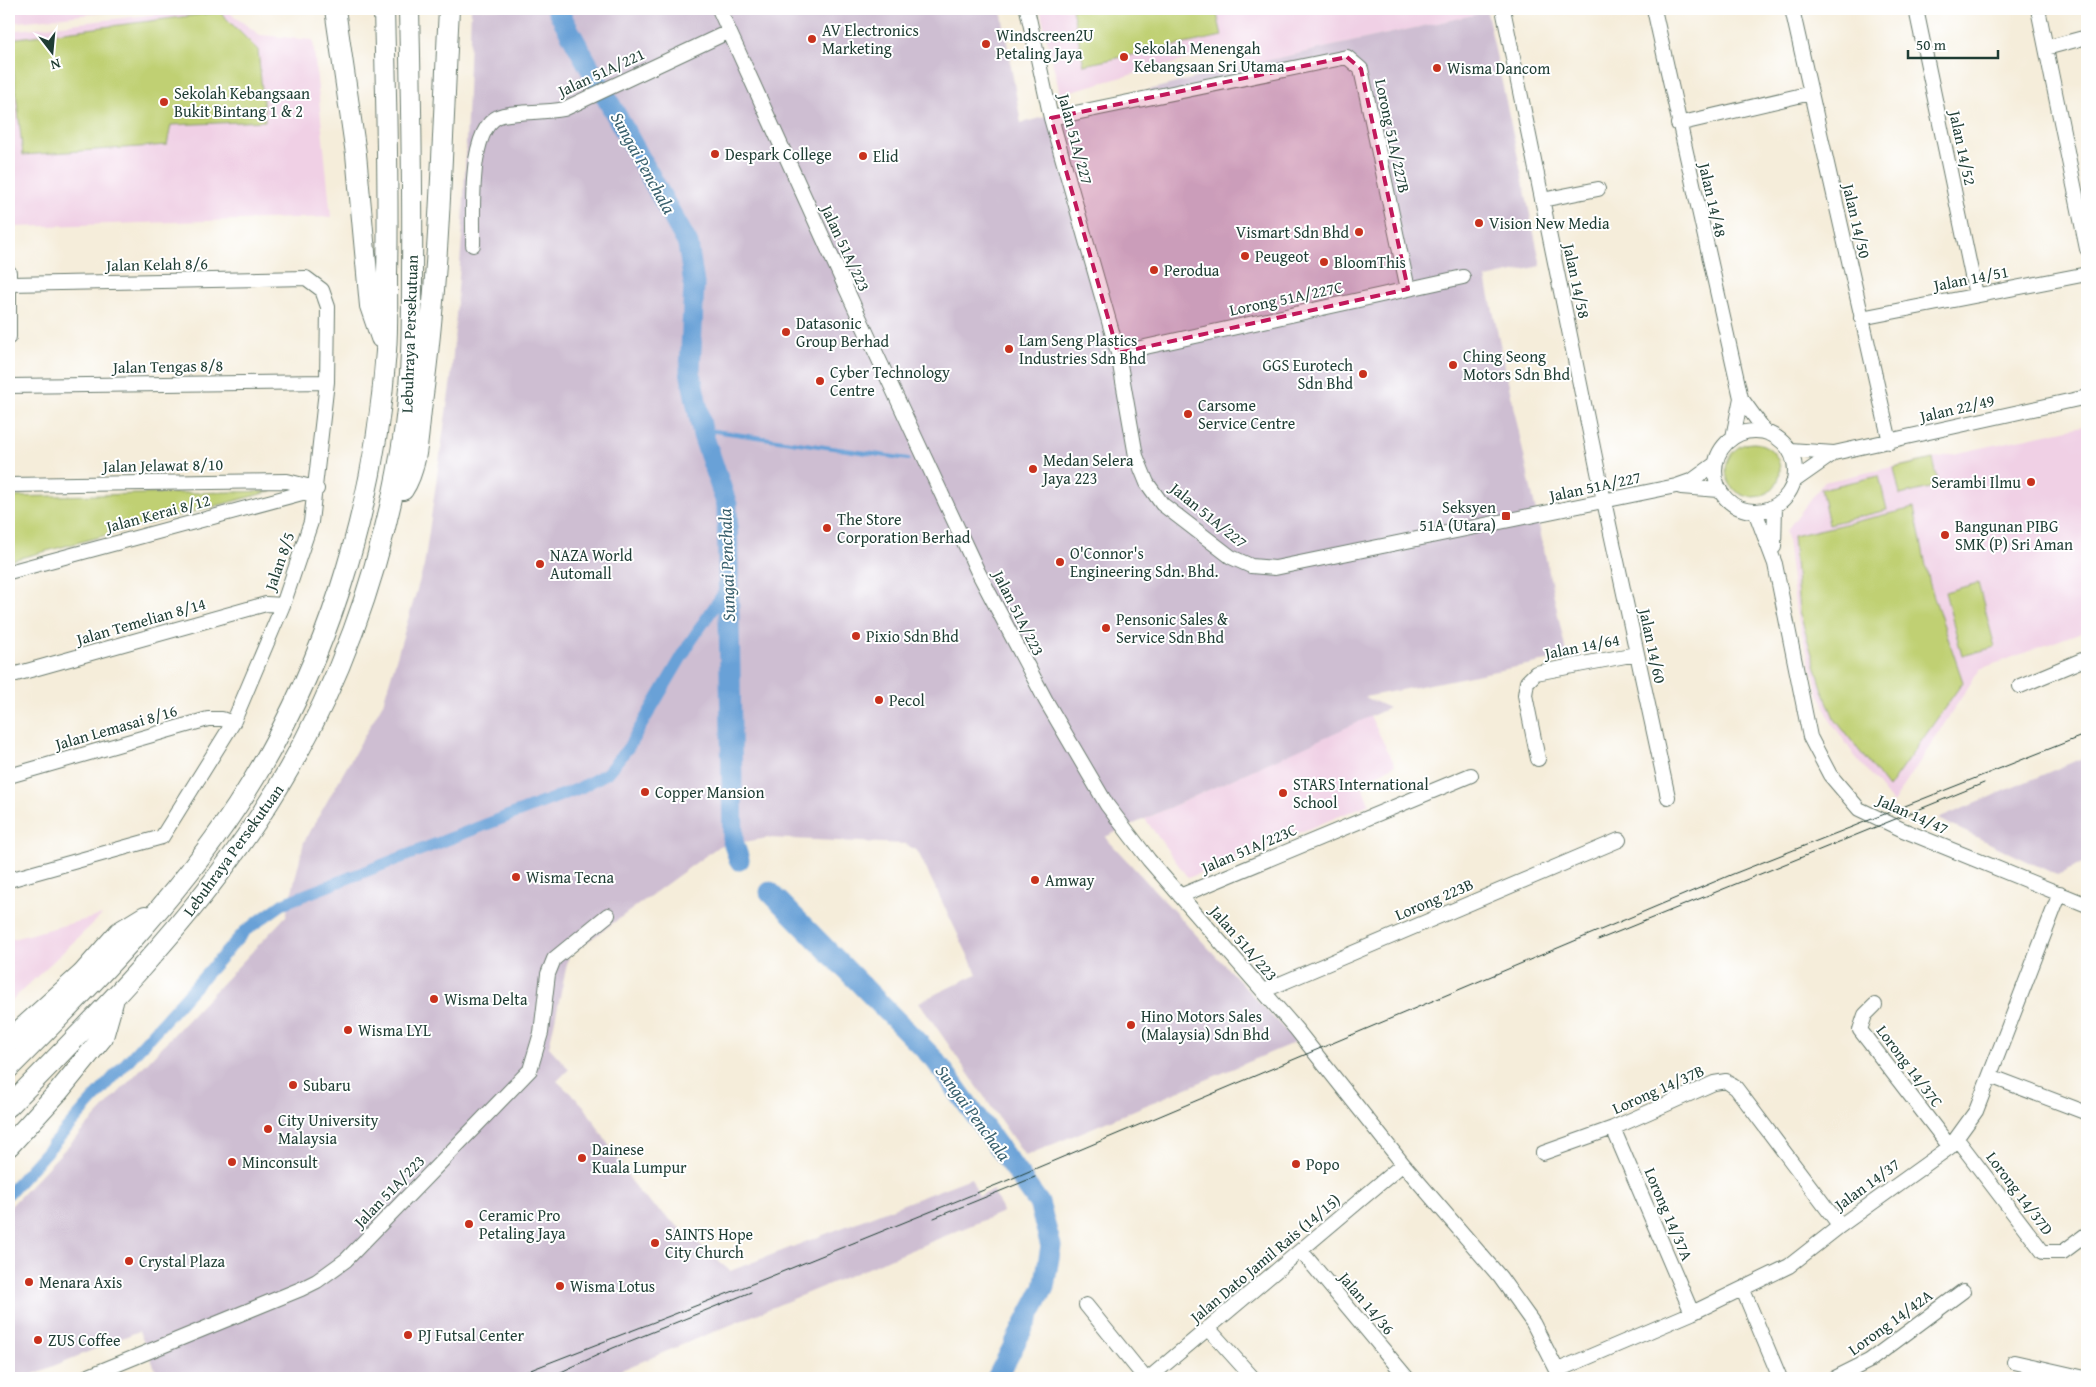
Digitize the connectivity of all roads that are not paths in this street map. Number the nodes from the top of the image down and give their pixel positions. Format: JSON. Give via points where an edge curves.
{"nodes":[{"id":1,"x":336,"y":9,"type":"edge"},
{"id":2,"x":384,"y":9,"type":"edge"},
{"id":3,"x":409,"y":9,"type":"edge"},
{"id":4,"x":449,"y":9,"type":"edge"},
{"id":5,"x":719,"y":9,"type":"edge"},
{"id":6,"x":1027,"y":9,"type":"edge"},
{"id":7,"x":1503,"y":9,"type":"edge"},
{"id":8,"x":1654,"y":9,"type":"edge"},
{"id":9,"x":1792,"y":9,"type":"edge"},
{"id":10,"x":1916,"y":9,"type":"edge"},
{"id":11,"x":2038,"y":9,"type":"edge"},
{"id":12,"x":728,"y":32,"type":"junction"},
{"id":13,"x":2087,"y":37,"type":"edge"},
{"id":14,"x":2046,"y":48,"type":"junction"},
{"id":15,"x":1810,"y":93,"type":"junction"},
{"id":16,"x":1051,"y":118,"type":"junction"},
{"id":17,"x":1678,"y":124,"type":"junction"},
{"id":18,"x":1598,"y":189,"type":"dead end"},
{"id":19,"x":1542,"y":200,"type":"junction"},
{"id":20,"x":473,"y":245,"type":"dead end"},
{"id":21,"x":2087,"y":249,"type":"edge"},
{"id":22,"x":2087,"y":274,"type":"edge"},
{"id":23,"x":1463,"y":277,"type":"dead end"},
{"id":24,"x":9,"y":278,"type":"edge"},
{"id":25,"x":306,"y":278,"type":"joint"},
{"id":26,"x":1408,"y":289,"type":"junction"},
{"id":27,"x":1976,"y":295,"type":"junction"},
{"id":28,"x":1861,"y":318,"type":"junction"},
{"id":29,"x":9,"y":337,"type":"edge"},
{"id":30,"x":386,"y":352,"type":"junction"},
{"id":31,"x":1118,"y":353,"type":"junction"},
{"id":32,"x":327,"y":382,"type":"junction"},
{"id":33,"x":9,"y":386,"type":"edge"},
{"id":34,"x":2087,"y":397,"type":"edge"},
{"id":35,"x":1741,"y":398,"type":"junction"},
{"id":36,"x":1765,"y":431,"type":"junction"},
{"id":37,"x":1733,"y":437,"type":"junction"},
{"id":38,"x":1890,"y":442,"type":"junction"},
{"id":39,"x":1790,"y":450,"type":"junction"},
{"id":40,"x":1834,"y":453,"type":"junction"},
{"id":41,"x":1715,"y":464,"type":"junction"},
{"id":42,"x":1794,"y":481,"type":"junction"},
{"id":43,"x":9,"y":485,"type":"edge"},
{"id":44,"x":1676,"y":486,"type":"junction"},
{"id":45,"x":317,"y":489,"type":"junction"},
{"id":46,"x":1719,"y":490,"type":"junction"},
{"id":47,"x":1604,"y":501,"type":"junction"},
{"id":48,"x":1775,"y":506,"type":"junction"},
{"id":49,"x":390,"y":508,"type":"junction"},
{"id":50,"x":1755,"y":511,"type":"junction"},
{"id":51,"x":1775,"y":564,"type":"junction"},
{"id":52,"x":9,"y":572,"type":"edge"},
{"id":53,"x":283,"y":605,"type":"junction"},
{"id":54,"x":1636,"y":654,"type":"junction"},
{"id":55,"x":2087,"y":658,"type":"edge"},
{"id":56,"x":9,"y":676,"type":"edge"},
{"id":57,"x":2020,"y":686,"type":"dead end"},
{"id":58,"x":233,"y":723,"type":"junction"},
{"id":59,"x":1538,"y":759,"type":"dead end"},
{"id":60,"x":1471,"y":775,"type":"dead end"},
{"id":61,"x":9,"y":776,"type":"edge"},
{"id":62,"x":1668,"y":797,"type":"dead end"},
{"id":63,"x":1619,"y":840,"type":"dead end"},
{"id":64,"x":9,"y":880,"type":"edge"},
{"id":65,"x":2060,"y":894,"type":"junction"},
{"id":66,"x":1180,"y":896,"type":"junction"},
{"id":67,"x":2087,"y":905,"type":"edge"},
{"id":68,"x":161,"y":907,"type":"junction"},
{"id":69,"x":608,"y":915,"type":"dead end"},
{"id":70,"x":1263,"y":991,"type":"junction"},
{"id":71,"x":113,"y":1000,"type":"junction"},
{"id":72,"x":1875,"y":1005,"type":"dead end"},
{"id":73,"x":9,"y":1040,"type":"edge"},
{"id":74,"x":9,"y":1068,"type":"edge"},
{"id":75,"x":1990,"y":1076,"type":"junction"},
{"id":76,"x":9,"y":1106,"type":"edge"},
{"id":77,"x":2087,"y":1113,"type":"edge"},
{"id":78,"x":1614,"y":1128,"type":"junction"},
{"id":79,"x":1953,"y":1143,"type":"junction"},
{"id":80,"x":9,"y":1146,"type":"edge"},
{"id":81,"x":1543,"y":1153,"type":"dead end"},
{"id":82,"x":1403,"y":1164,"type":"junction"},
{"id":83,"x":1840,"y":1226,"type":"junction"},
{"id":84,"x":2087,"y":1234,"type":"edge"},
{"id":85,"x":1301,"y":1250,"type":"junction"},
{"id":86,"x":1743,"y":1290,"type":"junction"},
{"id":87,"x":1963,"y":1290,"type":"dead end"},
{"id":88,"x":1086,"y":1305,"type":"dead end"},
{"id":89,"x":1692,"y":1313,"type":"junction"},
{"id":90,"x":1208,"y":1328,"type":"junction"},
{"id":91,"x":2014,"y":1362,"type":"dead end"},
{"id":92,"x":1559,"y":1374,"type":"edge"},
{"id":93,"x":84,"y":1378,"type":"edge"},
{"id":94,"x":1147,"y":1378,"type":"edge"},
{"id":95,"x":1253,"y":1378,"type":"edge"},
{"id":96,"x":1406,"y":1378,"type":"edge"},
{"id":97,"x":1780,"y":1378,"type":"edge"},
{"id":98,"x":1835,"y":1378,"type":"edge"},
{"id":99,"x":2085,"y":1378,"type":"edge"}],
"edges":[{"from":1,"to":30,"type":"highway","via":[[356,154],[370,306]]},
{"from":2,"to":30,"type":"highway","name":"Lebuhraya Persekutuan","via":[[388,216]]},
{"from":3,"to":49,"type":"highway","name":"Lebuhraya Persekutuan","via":[[413,216],[411,348],[405,423]]},
{"from":4,"to":49,"type":"highway","via":[[430,347],[410,480]]},
{"from":5,"to":12,"type":"street","name":"Jalan 51A/223"},
{"from":6,"to":16,"type":"street","name":"Jalan 51A/227"},
{"from":7,"to":19,"type":"street","name":"Jalan 14/58"},
{"from":8,"to":17,"type":"street","name":"Jalan 14/48"},
{"from":9,"to":15,"type":"street","name":"Jalan 14/50"},
{"from":10,"to":27,"type":"street","name":"Jalan 14/52"},
{"from":11,"to":14,"type":"street"},
{"from":12,"to":20,"type":"street","name":"Jalan 51A/221","via":[[576,104],[546,113],[503,115],[492,120],[479,140]]},
{"from":12,"to":66,"type":"street","name":"Jalan 51A/223","via":[[931,474],[1012,638],[1107,805]]},
{"from":13,"to":14,"type":"street"},
{"from":14,"to":21,"type":"street"},
{"from":15,"to":17,"type":"street"},
{"from":15,"to":28,"type":"street","name":"Jalan 14/50"},
{"from":16,"to":26,"type":"street","name":"Lorong 51A/227B","via":[[1347,57],[1362,69]]},
{"from":16,"to":31,"type":"street","name":"Jalan 51A/227"},
{"from":17,"to":35,"type":"street","name":"Jalan 14/48"},
{"from":18,"to":19,"type":"street"},
{"from":19,"to":47,"type":"street","name":"Jalan 14/58"},
{"from":22,"to":27,"type":"street","name":"Jalan 14/51"},
{"from":23,"to":26,"type":"street","name":"Lorong 51A/227C"},
{"from":24,"to":25,"type":"street","name":"Jalan Kelah 8/6"},
{"from":24,"to":29,"type":"street"},
{"from":25,"to":32,"type":"street","name":"Jalan 8/5","via":[[322,290],[328,307]]},
{"from":26,"to":31,"type":"street","name":"Lorong 51A/227C"},
{"from":27,"to":28,"type":"street","name":"Jalan 14/51"},
{"from":28,"to":38,"type":"street","name":"Jalan 14/50"},
{"from":30,"to":68,"type":"highway","name":"Lebuhraya Persekutuan","via":[[372,461],[359,526],[318,653],[281,732],[237,806]]},
{"from":31,"to":47,"type":"street","name":"Jalan 51A/227","via":[[1136,456],[1147,483],[1162,504],[1243,564],[1275,568]]},
{"from":32,"to":33,"type":"street","name":"Jalan Tengas 8/8"},
{"from":32,"to":45,"type":"street","name":"Jalan 8/5"},
{"from":34,"to":38,"type":"street","name":"Jalan 22/49"},
{"from":35,"to":36,"type":"street","name":"Jalan 14/48"},
{"from":35,"to":37,"type":"street","name":"Jalan 14/48"},
{"from":36,"to":37,"type":"street","via":[[1748,431]]},
{"from":36,"to":39,"type":"street","via":[[1779,438]]},
{"from":37,"to":41,"type":"street","via":[[1721,449]]},
{"from":38,"to":40,"type":"street","name":"Jalan 22/49"},
{"from":39,"to":40,"type":"street","name":"Jalan 22/49"},
{"from":39,"to":42,"type":"street","via":[[1796,465]]},
{"from":40,"to":42,"type":"street","name":"Jalan 22/49"},
{"from":41,"to":44,"type":"street","name":"Jalan 51A/227","via":[[1693,480]]},
{"from":41,"to":46,"type":"street"},
{"from":42,"to":48,"type":"street","via":[[1787,495]]},
{"from":43,"to":45,"type":"street","name":"Jalan Jelawat 8/10","via":[[287,481]]},
{"from":44,"to":46,"type":"street","name":"Jalan 51A/227"},
{"from":44,"to":47,"type":"street","name":"Jalan 51A/227"},
{"from":45,"to":52,"type":"street","name":"Jalan Kerai 8/12"},
{"from":45,"to":53,"type":"street","name":"Jalan 8/5","via":[[311,522]]},
{"from":46,"to":50,"type":"street","via":[[1734,505]]},
{"from":47,"to":54,"type":"street","name":"Jalan 14/60"},
{"from":48,"to":50,"type":"street"},
{"from":48,"to":51,"type":"street","name":"Jalan 14/47"},
{"from":49,"to":71,"type":"highway","name":"Lebuhraya Persekutuan","via":[[374,571],[342,660],[288,772],[239,847],[182,921]]},
{"from":50,"to":51,"type":"street","name":"Jalan 14/47"},
{"from":51,"to":65,"type":"street","name":"Jalan 14/47","via":[[1810,737],[1830,775],[1860,809],[1903,830]]},
{"from":53,"to":56,"type":"street","name":"Jalan Temelian 8/14","via":[[266,604]]},
{"from":53,"to":58,"type":"street","name":"Jalan 8/5"},
{"from":54,"to":59,"type":"street","name":"Jalan 14/64","via":[[1536,673],[1527,682],[1525,695]]},
{"from":54,"to":62,"type":"street","name":"Jalan 14/60"},
{"from":55,"to":57,"type":"street"},
{"from":58,"to":61,"type":"street","name":"Jalan Lemasai 8/16","via":[[208,719]]},
{"from":58,"to":64,"type":"street","name":"Jalan 8/5","via":[[162,837]]},
{"from":60,"to":66,"type":"street","name":"Jalan 51A/223C"},
{"from":63,"to":70,"type":"street","name":"Lorong 223B"},
{"from":65,"to":67,"type":"street","name":"Jalan 14/47"},
{"from":65,"to":75,"type":"street","name":"Jalan 14/37"},
{"from":66,"to":70,"type":"street","name":"Jalan 51A/223"},
{"from":68,"to":73,"type":"highway","via":[[119,932],[82,974]]},
{"from":68,"to":74,"type":"highway","name":"Lebuhraya Persekutuan","via":[[92,986]]},
{"from":69,"to":93,"type":"street","name":"Jalan 51A/223","via":[[554,960],[548,974],[541,1033],[530,1070],[346,1260],[303,1288]]},
{"from":70,"to":82,"type":"street","name":"Jalan 51A/223"},
{"from":71,"to":76,"type":"highway","name":"Lebuhraya Persekutuan"},
{"from":71,"to":80,"type":"highway","via":[[103,1037]]},
{"from":72,"to":79,"type":"street","name":"Lorong 14/37C","via":[[1865,1015],[1860,1030]]},
{"from":75,"to":77,"type":"street"},
{"from":75,"to":79,"type":"street","name":"Jalan 14/37","via":[[1976,1111]]},
{"from":78,"to":81,"type":"street","name":"Lorong 14/37B"},
{"from":78,"to":83,"type":"street","name":"Lorong 14/37B","via":[[1714,1083],[1730,1083]]},
{"from":78,"to":89,"type":"street","name":"Lorong 14/37A"},
{"from":79,"to":83,"type":"street","name":"Jalan 14/37"},
{"from":79,"to":84,"type":"street","name":"Lorong 14/37D","via":[[2043,1252],[2063,1252]]},
{"from":82,"to":85,"type":"street","name":"Jalan Dato Jamil Rais (14/15)"},
{"from":82,"to":92,"type":"street","name":"Jalan 51A/223","via":[[1500,1276],[1533,1323]]},
{"from":83,"to":86,"type":"street","name":"Jalan 14/37","via":[[1789,1266]]},
{"from":85,"to":90,"type":"street","name":"Jalan Dato Jamil Rais (14/15)"},
{"from":85,"to":96,"type":"street","name":"Jalan 14/36"},
{"from":86,"to":89,"type":"street","name":"Jalan 14/37"},
{"from":86,"to":97,"type":"street"},
{"from":87,"to":98,"type":"street","name":"Lorong 14/42A","via":[[1869,1361]]},
{"from":88,"to":94,"type":"street"},
{"from":89,"to":92,"type":"street","name":"Jalan 14/37"},
{"from":90,"to":94,"type":"street","name":"Jalan Dato Jamil Rais (14/15)"},
{"from":90,"to":95,"type":"street"},
{"from":91,"to":99,"type":"street"}]}
